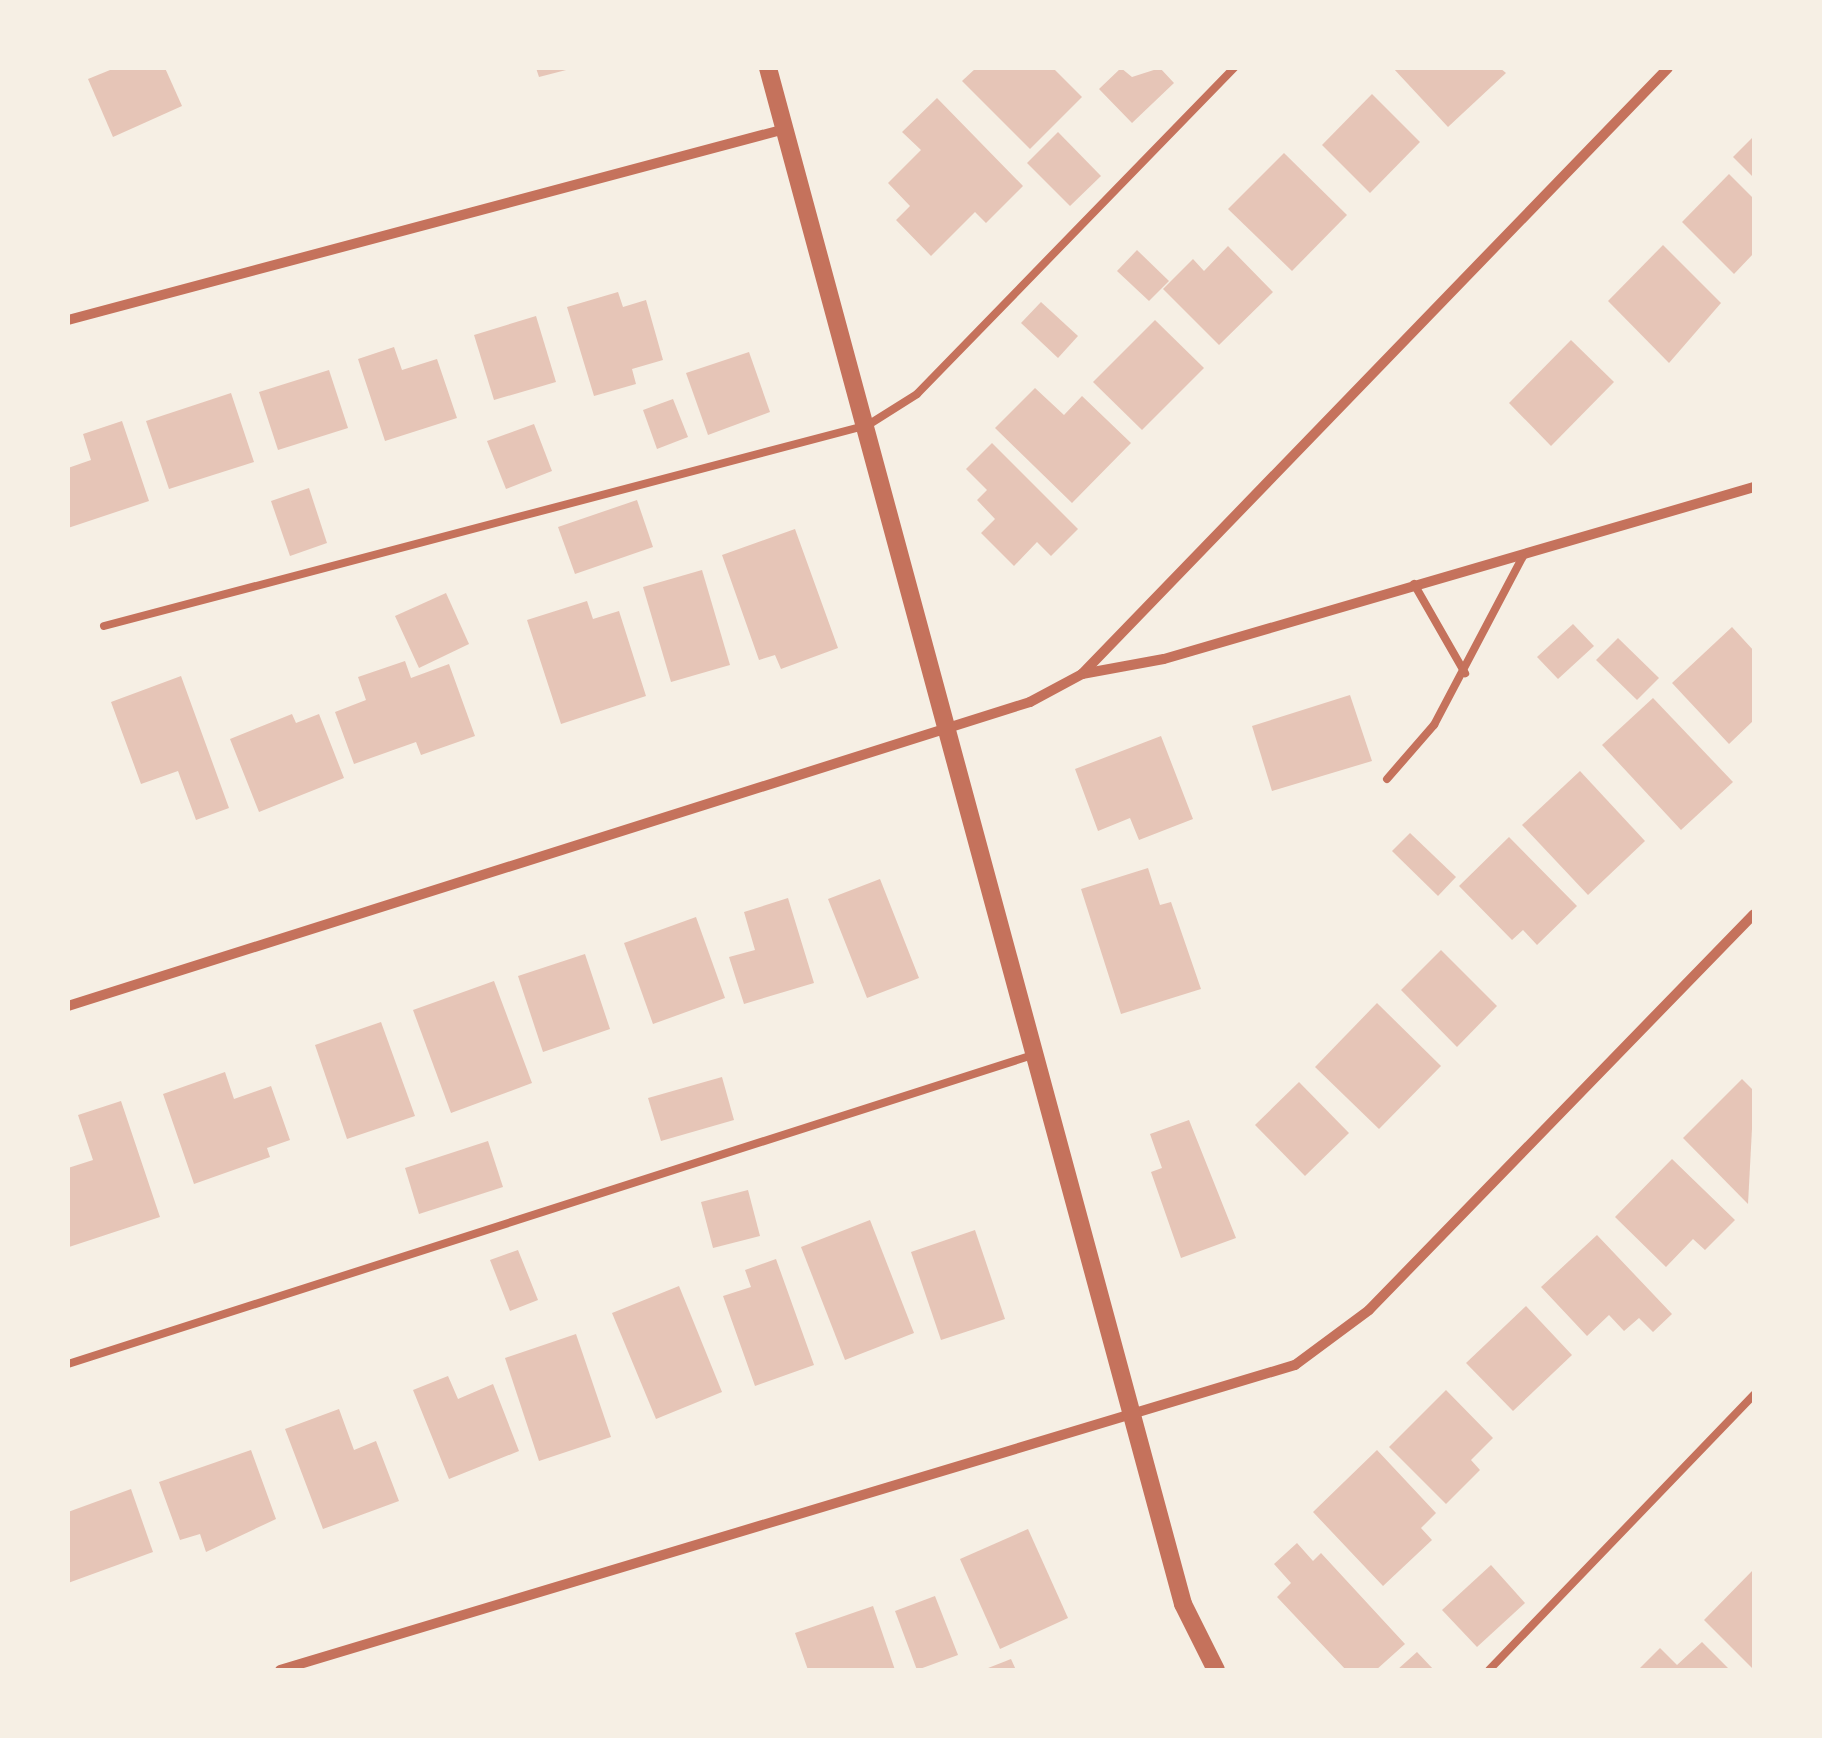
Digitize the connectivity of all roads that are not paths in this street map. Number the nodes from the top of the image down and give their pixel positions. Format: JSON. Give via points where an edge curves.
{"nodes":[{"id":1,"x":768,"y":68,"type":"edge"},
{"id":2,"x":1234,"y":68,"type":"edge"},
{"id":3,"x":1668,"y":68,"type":"edge"},
{"id":4,"x":785,"y":130,"type":"junction"},
{"id":5,"x":68,"y":320,"type":"edge"},
{"id":6,"x":868,"y":425,"type":"junction"},
{"id":7,"x":1754,"y":487,"type":"edge"},
{"id":8,"x":1525,"y":552,"type":"junction"},
{"id":9,"x":1414,"y":584,"type":"junction"},
{"id":10,"x":104,"y":626,"type":"dead end"},
{"id":11,"x":1465,"y":673,"type":"junction"},
{"id":12,"x":1082,"y":674,"type":"junction"},
{"id":13,"x":951,"y":722,"type":"junction"},
{"id":14,"x":1387,"y":779,"type":"dead end"},
{"id":15,"x":1754,"y":914,"type":"edge"},
{"id":16,"x":68,"y":1006,"type":"edge"},
{"id":17,"x":1038,"y":1054,"type":"junction"},
{"id":18,"x":68,"y":1364,"type":"edge"},
{"id":19,"x":1754,"y":1395,"type":"edge"},
{"id":20,"x":1132,"y":1414,"type":"junction"},
{"id":21,"x":280,"y":1670,"type":"edge"},
{"id":22,"x":1216,"y":1670,"type":"edge"},
{"id":23,"x":1488,"y":1670,"type":"edge"}],
"edges":[{"from":1,"to":4,"type":"street"},
{"from":2,"to":6,"type":"lane","via":[[917,394]]},
{"from":3,"to":12,"type":"street"},
{"from":4,"to":5,"type":"street"},
{"from":4,"to":6,"type":"street"},
{"from":6,"to":10,"type":"lane"},
{"from":6,"to":13,"type":"street"},
{"from":7,"to":8,"type":"street"},
{"from":8,"to":9,"type":"street"},
{"from":8,"to":11,"type":"lane"},
{"from":9,"to":11,"type":"lane"},
{"from":9,"to":12,"type":"street","via":[[1164,659]]},
{"from":11,"to":14,"type":"lane"},
{"from":12,"to":13,"type":"street","via":[[1030,702]]},
{"from":13,"to":16,"type":"street"},
{"from":13,"to":17,"type":"street"},
{"from":15,"to":20,"type":"street","via":[[1369,1310],[1295,1365]]},
{"from":17,"to":18,"type":"lane"},
{"from":17,"to":20,"type":"street"},
{"from":19,"to":23,"type":"lane"},
{"from":20,"to":21,"type":"street"},
{"from":20,"to":22,"type":"street","via":[[1183,1604]]}]}
